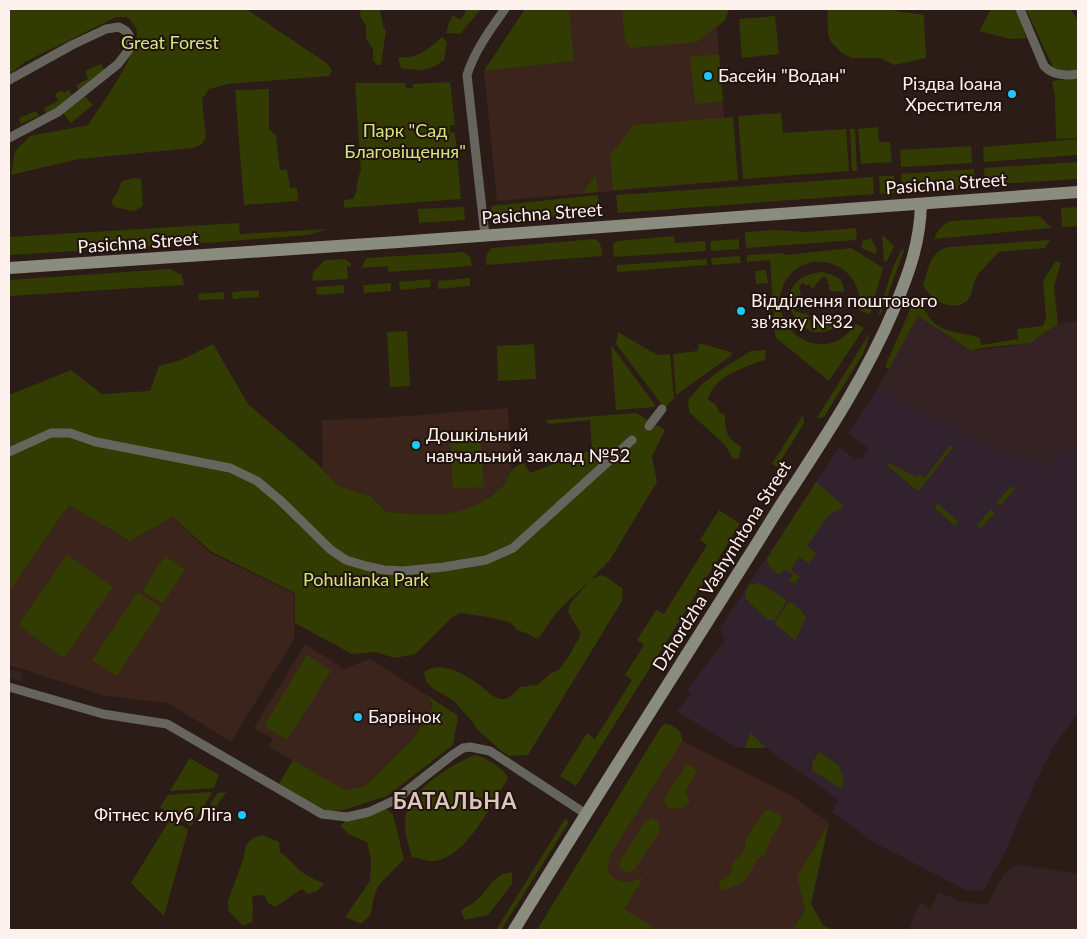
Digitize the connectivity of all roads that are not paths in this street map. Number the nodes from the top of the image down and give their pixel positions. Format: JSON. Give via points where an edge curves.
{"nodes":[{"id":1,"x":505,"y":9,"type":"edge"},
{"id":2,"x":1020,"y":9,"type":"edge"},
{"id":3,"x":1078,"y":74,"type":"edge"},
{"id":4,"x":9,"y":80,"type":"edge"},
{"id":5,"x":9,"y":138,"type":"edge"},
{"id":6,"x":1078,"y":192,"type":"edge"},
{"id":7,"x":921,"y":204,"type":"junction"},
{"id":8,"x":484,"y":236,"type":"junction"},
{"id":9,"x":9,"y":268,"type":"edge"},
{"id":10,"x":662,"y":409,"type":"dead end"},
{"id":11,"x":649,"y":426,"type":"dead end"},
{"id":12,"x":632,"y":440,"type":"dead end"},
{"id":13,"x":9,"y":452,"type":"edge"},
{"id":14,"x":9,"y":687,"type":"edge"},
{"id":15,"x":586,"y":814,"type":"junction"},
{"id":16,"x":514,"y":930,"type":"edge"}],
"edges":[{"from":1,"to":8,"type":"street","via":[[472,58],[467,76]]},
{"from":2,"to":3,"type":"street","via":[[1048,71]]},
{"from":4,"to":5,"type":"street","via":[[106,29],[119,27],[130,35],[128,51],[118,64],[58,112]]},
{"from":6,"to":7,"type":"main road","name":"Pasichna Street"},
{"from":7,"to":8,"type":"main road","name":"Pasichna Street"},
{"from":7,"to":15,"type":"main road","name":"Dzhordzha Vashynhtona Street","via":[[918,243],[911,265],[886,329],[865,371]]},
{"from":8,"to":9,"type":"main road","name":"Pasichna Street"},
{"from":10,"to":11,"type":"street"},
{"from":12,"to":13,"type":"street","via":[[513,548],[486,560],[402,571],[346,560],[257,481],[230,468],[70,434],[51,433]]},
{"from":14,"to":15,"type":"street","via":[[103,714],[167,724],[322,814],[347,817],[396,800],[451,756],[470,747],[490,751]]},
{"from":15,"to":16,"type":"main road","name":"Dzhordzha Vashynhtona Street"}]}
